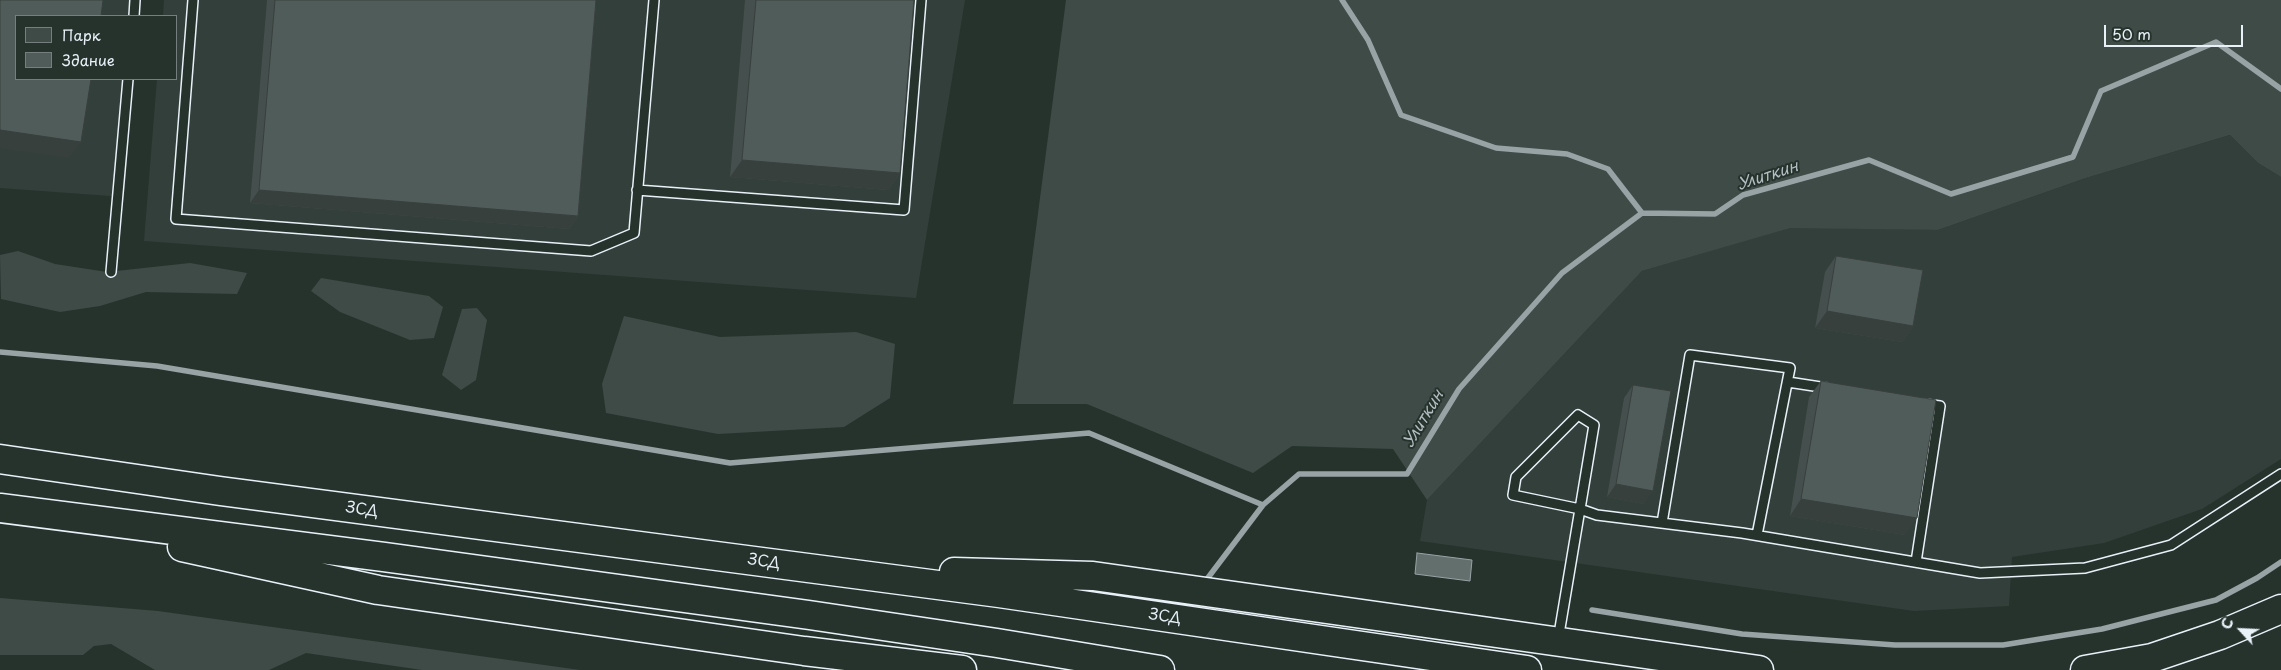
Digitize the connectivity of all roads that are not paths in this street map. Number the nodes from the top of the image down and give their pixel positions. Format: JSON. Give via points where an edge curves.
{"nodes":[{"id":1,"x":135,"y":0,"type":"edge"},
{"id":2,"x":193,"y":0,"type":"edge"},
{"id":3,"x":654,"y":0,"type":"edge"},
{"id":4,"x":921,"y":0,"type":"edge"},
{"id":5,"x":134,"y":15,"type":"edge"},
{"id":6,"x":128,"y":80,"type":"edge"},
{"id":7,"x":638,"y":190,"type":"junction"},
{"id":8,"x":111,"y":272,"type":"dead end"},
{"id":9,"x":1788,"y":382,"type":"junction"},
{"id":10,"x":1836,"y":390,"type":"edge"},
{"id":11,"x":1912,"y":402,"type":"edge"},
{"id":12,"x":0,"y":459,"type":"edge"},
{"id":13,"x":2281,"y":474,"type":"edge"},
{"id":14,"x":6,"y":508,"type":"edge"},
{"id":15,"x":1580,"y":509,"type":"junction"},
{"id":16,"x":1662,"y":523,"type":"junction"},
{"id":17,"x":1757,"y":535,"type":"junction"},
{"id":18,"x":1916,"y":562,"type":"junction"},
{"id":19,"x":814,"y":568,"type":"junction"},
{"id":20,"x":2281,"y":609,"type":"edge"},
{"id":21,"x":1558,"y":641,"type":"junction"},
{"id":22,"x":962,"y":670,"type":"edge"},
{"id":23,"x":1160,"y":670,"type":"edge"},
{"id":24,"x":1527,"y":670,"type":"edge"},
{"id":25,"x":1759,"y":670,"type":"edge"},
{"id":26,"x":2085,"y":670,"type":"edge"}],
"edges":[{"from":1,"to":5,"type":"lane"},
{"from":2,"to":7,"type":"lane","via":[[176,219],[591,251],[634,233]]},
{"from":3,"to":7,"type":"lane"},
{"from":4,"to":7,"type":"lane","via":[[904,210]]},
{"from":6,"to":8,"type":"lane"},
{"from":9,"to":10,"type":"lane"},
{"from":9,"to":16,"type":"lane","via":[[1790,368],[1690,355]]},
{"from":9,"to":17,"type":"lane"},
{"from":11,"to":18,"type":"lane","via":[[1940,406]]},
{"from":12,"to":19,"type":"highway","name":"ЗСД","via":[[230,493]]},
{"from":13,"to":18,"type":"lane","via":[[2171,545],[2085,568],[1980,573]]},
{"from":14,"to":22,"type":"highway","via":[[378,590]]},
{"from":14,"to":23,"type":"highway","via":[[809,615]]},
{"from":15,"to":15,"type":"lane","via":[[1594,425],[1578,415],[1516,477],[1513,495]]},
{"from":15,"to":16,"type":"lane","via":[[1597,515]]},
{"from":15,"to":21,"type":"lane"},
{"from":16,"to":17,"type":"lane"},
{"from":17,"to":18,"type":"lane"},
{"from":19,"to":21,"type":"highway","via":[[1093,576]]},
{"from":19,"to":24,"type":"highway","name":"ЗСД"},
{"from":20,"to":26,"type":"highway","via":[[2220,635],[2152,658]]},
{"from":21,"to":25,"type":"highway"}]}
